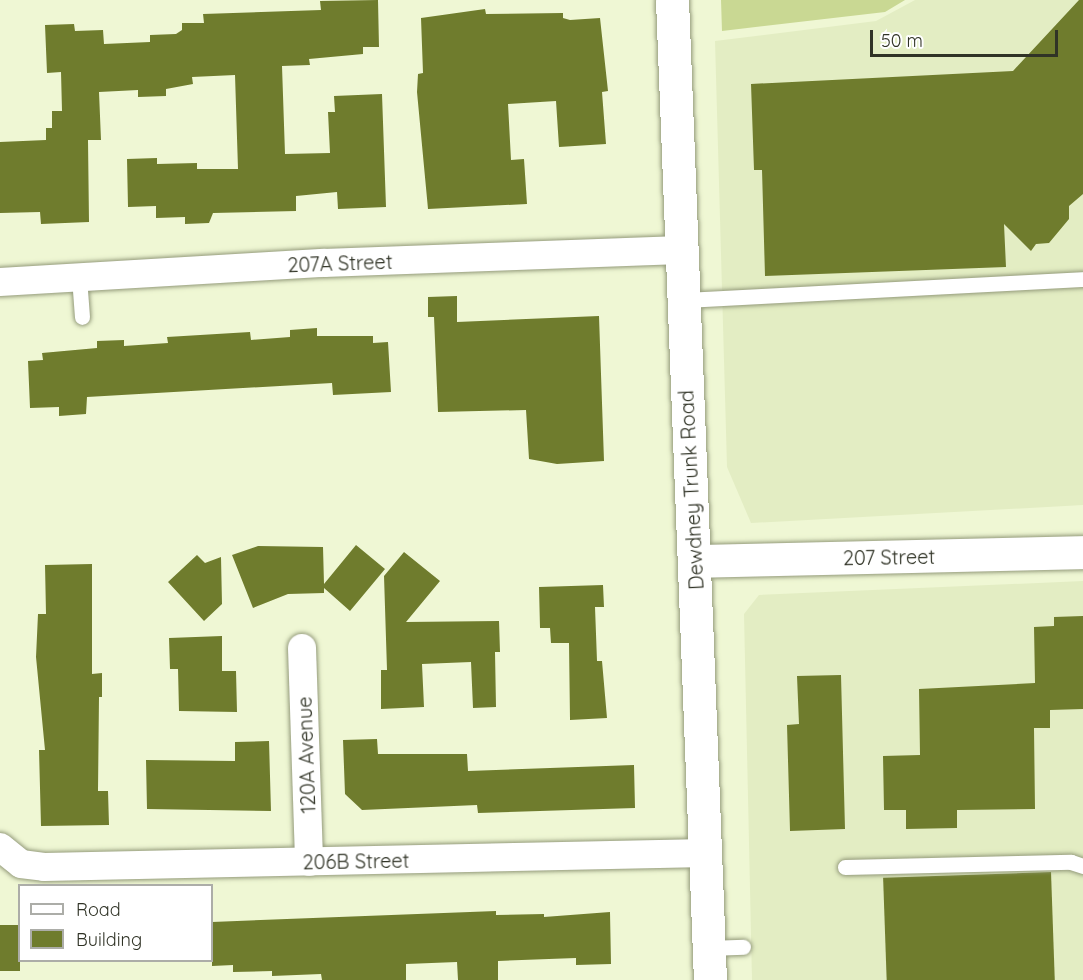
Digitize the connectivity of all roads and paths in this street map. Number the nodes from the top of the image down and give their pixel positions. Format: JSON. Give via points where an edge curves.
{"nodes":[{"id":1,"x":672,"y":0,"type":"edge"},
{"id":2,"x":681,"y":250,"type":"junction"},
{"id":3,"x":80,"y":277,"type":"junction"},
{"id":4,"x":1083,"y":279,"type":"edge"},
{"id":5,"x":0,"y":282,"type":"edge"},
{"id":6,"x":683,"y":300,"type":"junction"},
{"id":7,"x":82,"y":317,"type":"dead end"},
{"id":8,"x":1083,"y":552,"type":"edge"},
{"id":9,"x":694,"y":561,"type":"junction"},
{"id":10,"x":302,"y":648,"type":"dead end"},
{"id":11,"x":3,"y":851,"type":"edge"},
{"id":12,"x":707,"y":853,"type":"junction"},
{"id":13,"x":309,"y":862,"type":"junction"},
{"id":14,"x":1083,"y":866,"type":"edge"},
{"id":15,"x":845,"y":867,"type":"dead end"},
{"id":16,"x":743,"y":947,"type":"dead end"},
{"id":17,"x":709,"y":948,"type":"junction"},
{"id":18,"x":710,"y":980,"type":"edge"}],
"edges":[{"from":1,"to":2,"type":"main road","name":"Dewdney Trunk Road"},
{"from":2,"to":3,"type":"street","name":"207A Street","via":[[324,263]]},
{"from":2,"to":6,"type":"main road","name":"Dewdney Trunk Road"},
{"from":3,"to":5,"type":"street","name":"207A Street"},
{"from":3,"to":7,"type":"lane"},
{"from":4,"to":6,"type":"lane"},
{"from":6,"to":9,"type":"main road","name":"Dewdney Trunk Road"},
{"from":8,"to":9,"type":"main road","name":"207 Street"},
{"from":9,"to":12,"type":"main road","name":"Dewdney Trunk Road"},
{"from":10,"to":13,"type":"street","name":"120A Avenue"},
{"from":11,"to":13,"type":"street","name":"206B Street","via":[[21,864],[44,867]]},
{"from":12,"to":13,"type":"street","name":"206B Street"},
{"from":12,"to":17,"type":"main road","name":"Dewdney Trunk Road"},
{"from":14,"to":15,"type":"lane","via":[[1071,862]]},
{"from":16,"to":17,"type":"lane"},
{"from":17,"to":18,"type":"main road","name":"Dewdney Trunk Road"}]}
